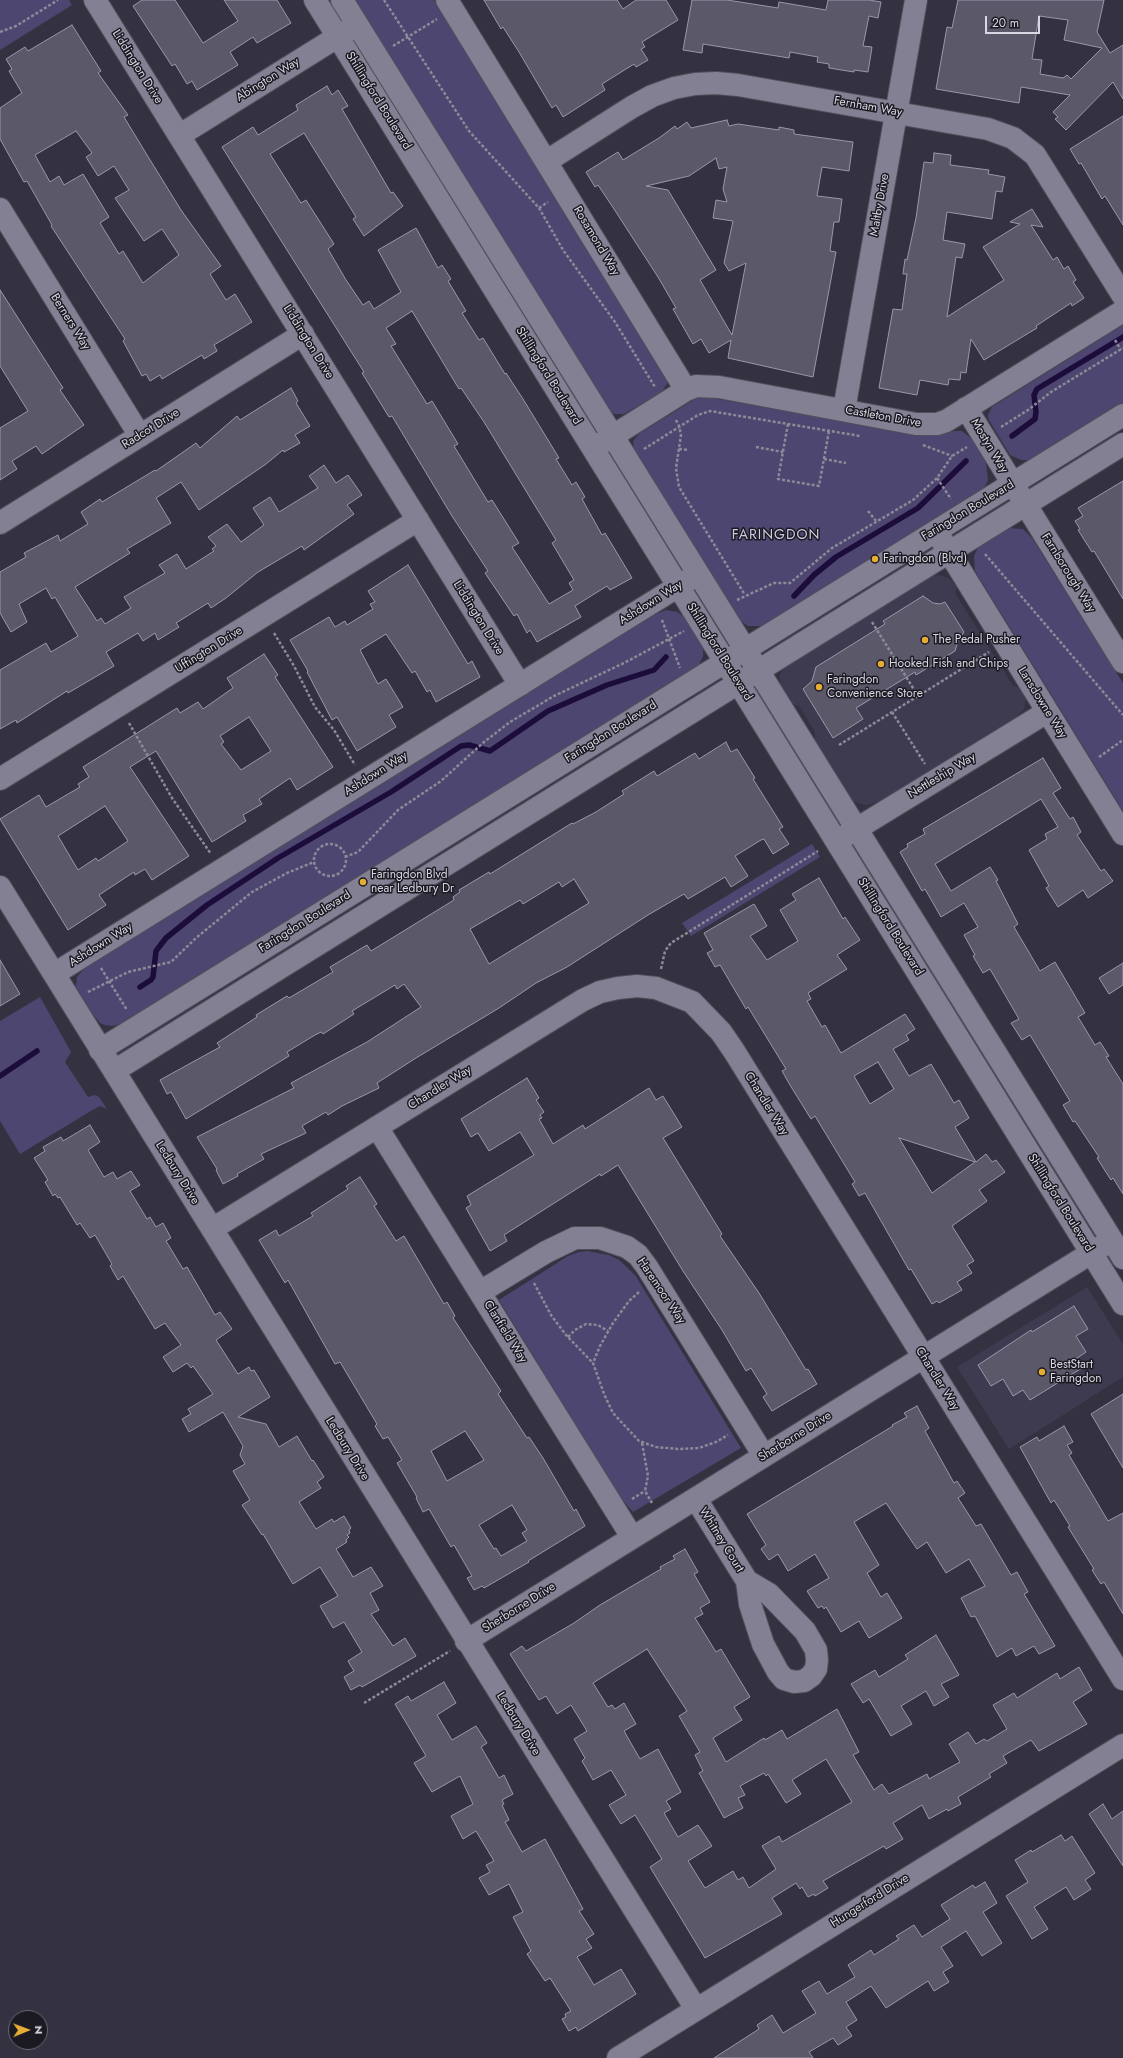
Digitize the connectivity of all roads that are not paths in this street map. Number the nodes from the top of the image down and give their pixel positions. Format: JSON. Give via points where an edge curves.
{"nodes":[{"id":1,"x":95,"y":0,"type":"edge"},
{"id":2,"x":315,"y":0,"type":"edge"},
{"id":3,"x":342,"y":0,"type":"edge"},
{"id":4,"x":916,"y":0,"type":"edge"},
{"id":5,"x":450,"y":5,"type":"edge"},
{"id":6,"x":357,"y":24,"type":"junction"},
{"id":7,"x":338,"y":36,"type":"junction"},
{"id":8,"x":896,"y":112,"type":"junction"},
{"id":9,"x":180,"y":135,"type":"junction"},
{"id":10,"x":547,"y":161,"type":"junction"},
{"id":11,"x":0,"y":209,"type":"edge"},
{"id":12,"x":1123,"y":296,"type":"edge"},
{"id":13,"x":1123,"y":311,"type":"edge"},
{"id":14,"x":303,"y":334,"type":"junction"},
{"id":15,"x":686,"y":390,"type":"junction"},
{"id":16,"x":966,"y":408,"type":"junction"},
{"id":17,"x":844,"y":410,"type":"junction"},
{"id":18,"x":1123,"y":415,"type":"edge"},
{"id":19,"x":140,"y":436,"type":"junction"},
{"id":20,"x":612,"y":436,"type":"junction"},
{"id":21,"x":1123,"y":444,"type":"edge"},
{"id":22,"x":593,"y":448,"type":"junction"},
{"id":23,"x":1013,"y":484,"type":"junction"},
{"id":24,"x":1026,"y":504,"type":"junction"},
{"id":25,"x":418,"y":520,"type":"junction"},
{"id":26,"x":0,"y":522,"type":"edge"},
{"id":27,"x":936,"y":531,"type":"junction"},
{"id":28,"x":948,"y":552,"type":"junction"},
{"id":29,"x":698,"y":574,"type":"junction"},
{"id":30,"x":678,"y":586,"type":"junction"},
{"id":31,"x":745,"y":648,"type":"junction"},
{"id":32,"x":724,"y":661,"type":"junction"},
{"id":33,"x":1123,"y":662,"type":"edge"},
{"id":34,"x":758,"y":670,"type":"junction"},
{"id":35,"x":738,"y":682,"type":"junction"},
{"id":36,"x":520,"y":685,"type":"junction"},
{"id":37,"x":1047,"y":712,"type":"junction"},
{"id":38,"x":0,"y":779,"type":"edge"},
{"id":39,"x":857,"y":828,"type":"junction"},
{"id":40,"x":1123,"y":834,"type":"edge"},
{"id":41,"x":828,"y":845,"type":"junction"},
{"id":42,"x":409,"y":858,"type":"junction"},
{"id":43,"x":423,"y":878,"type":"junction"},
{"id":44,"x":0,"y":887,"type":"edge"},
{"id":45,"x":54,"y":974,"type":"junction"},
{"id":46,"x":100,"y":1050,"type":"junction"},
{"id":47,"x":114,"y":1071,"type":"junction"},
{"id":48,"x":377,"y":1127,"type":"junction"},
{"id":49,"x":212,"y":1229,"type":"junction"},
{"id":50,"x":1119,"y":1244,"type":"edge"},
{"id":51,"x":1092,"y":1253,"type":"junction"},
{"id":52,"x":480,"y":1292,"type":"junction"},
{"id":53,"x":1123,"y":1304,"type":"edge"},
{"id":54,"x":924,"y":1358,"type":"junction"},
{"id":55,"x":764,"y":1456,"type":"junction"},
{"id":56,"x":696,"y":1499,"type":"junction"},
{"id":57,"x":632,"y":1537,"type":"junction"},
{"id":58,"x":747,"y":1581,"type":"dead end"},
{"id":59,"x":466,"y":1641,"type":"junction"},
{"id":60,"x":1123,"y":1679,"type":"edge"},
{"id":61,"x":1123,"y":1744,"type":"edge"},
{"id":62,"x":696,"y":2010,"type":"junction"},
{"id":63,"x":618,"y":2058,"type":"edge"}],
"edges":[{"from":1,"to":9,"type":"street","name":"Liddington Drive"},
{"from":2,"to":7,"type":"street","name":"Shillingford Boulevard"},
{"from":3,"to":6,"type":"street","name":"Shillingford Boulevard"},
{"from":4,"to":8,"type":"street","name":"Maltby Drive"},
{"from":5,"to":10,"type":"street","name":"Rosamond Way"},
{"from":6,"to":7,"type":"street","name":"Abington Way"},
{"from":6,"to":20,"type":"street","name":"Shillingford Boulevard"},
{"from":7,"to":9,"type":"street","name":"Abington Way"},
{"from":7,"to":22,"type":"street","name":"Shillingford Boulevard"},
{"from":8,"to":10,"type":"street","name":"Fernham Way","via":[[738,85],[695,84],[674,88],[639,103]]},
{"from":8,"to":12,"type":"street","name":"Fernham Way","via":[[994,131],[1025,146],[1042,165]]},
{"from":8,"to":17,"type":"street","name":"Maltby Drive"},
{"from":9,"to":14,"type":"street","name":"Liddington Drive"},
{"from":10,"to":15,"type":"street","name":"Rosamond Way"},
{"from":11,"to":19,"type":"street","name":"Berners Way"},
{"from":13,"to":16,"type":"street","name":"Castleton Drive"},
{"from":14,"to":19,"type":"street","name":"Radcot Drive"},
{"from":14,"to":25,"type":"street","name":"Liddington Drive"},
{"from":15,"to":17,"type":"street","name":"Castleton Drive","via":[[696,386],[707,386]]},
{"from":15,"to":20,"type":"street"},
{"from":16,"to":17,"type":"street","name":"Castleton Drive","via":[[946,421],[927,425]]},
{"from":16,"to":23,"type":"street","name":"Mostyn Way"},
{"from":18,"to":23,"type":"street","name":"Faringdon Boulevard"},
{"from":19,"to":26,"type":"street","name":"Radcot Drive"},
{"from":20,"to":22,"type":"street"},
{"from":20,"to":29,"type":"street","name":"Shillingford Boulevard"},
{"from":21,"to":24,"type":"street","name":"Faringdon Boulevard"},
{"from":22,"to":30,"type":"street","name":"Shillingford Boulevard"},
{"from":23,"to":24,"type":"street","name":"Farnborough Way"},
{"from":23,"to":27,"type":"street","name":"Faringdon Boulevard"},
{"from":24,"to":28,"type":"street","name":"Faringdon Boulevard"},
{"from":24,"to":33,"type":"street","name":"Farnborough Way"},
{"from":25,"to":36,"type":"street","name":"Liddington Drive"},
{"from":25,"to":38,"type":"street","name":"Uffington Drive"},
{"from":27,"to":28,"type":"street","name":"Lansdowne Way"},
{"from":27,"to":31,"type":"street","name":"Faringdon Boulevard"},
{"from":28,"to":34,"type":"street","name":"Faringdon Boulevard"},
{"from":28,"to":37,"type":"street","name":"Lansdowne Way"},
{"from":29,"to":30,"type":"street","name":"Ashdown Way"},
{"from":29,"to":31,"type":"street","name":"Shillingford Boulevard"},
{"from":30,"to":32,"type":"street","name":"Shillingford Boulevard"},
{"from":30,"to":36,"type":"street","name":"Ashdown Way"},
{"from":31,"to":32,"type":"street","name":"Faringdon Boulevard"},
{"from":31,"to":34,"type":"street","name":"Shillingford Boulevard"},
{"from":32,"to":35,"type":"street","name":"Shillingford Boulevard"},
{"from":32,"to":42,"type":"street","name":"Faringdon Boulevard"},
{"from":34,"to":35,"type":"street","name":"Faringdon Boulevard"},
{"from":34,"to":39,"type":"street","name":"Shillingford Boulevard"},
{"from":35,"to":41,"type":"street","name":"Shillingford Boulevard"},
{"from":35,"to":43,"type":"street","name":"Faringdon Boulevard"},
{"from":36,"to":45,"type":"street","name":"Ashdown Way"},
{"from":37,"to":39,"type":"street","name":"Nettleship Way"},
{"from":37,"to":40,"type":"street","name":"Lansdowne Way"},
{"from":39,"to":41,"type":"street","name":"Nettleship Way"},
{"from":39,"to":50,"type":"street","name":"Shillingford Boulevard"},
{"from":41,"to":51,"type":"street","name":"Shillingford Boulevard"},
{"from":42,"to":43,"type":"street"},
{"from":42,"to":46,"type":"street","name":"Faringdon Boulevard"},
{"from":43,"to":47,"type":"street","name":"Faringdon Boulevard"},
{"from":44,"to":45,"type":"street","name":"Ledbury Drive"},
{"from":45,"to":46,"type":"street","name":"Ledbury Drive"},
{"from":46,"to":47,"type":"street","name":"Ledbury Drive"},
{"from":47,"to":49,"type":"street","name":"Ledbury Drive"},
{"from":48,"to":49,"type":"street","name":"Chandler Way"},
{"from":48,"to":52,"type":"street","name":"Clanfield Way"},
{"from":48,"to":54,"type":"street","name":"Chandler Way","via":[[600,992],[637,986],[656,988],[692,1002],[721,1032]]},
{"from":49,"to":59,"type":"street","name":"Ledbury Drive"},
{"from":50,"to":51,"type":"street","name":"Sherborne Drive"},
{"from":51,"to":53,"type":"street","name":"Shillingford Boulevard"},
{"from":51,"to":54,"type":"street","name":"Sherborne Drive"},
{"from":52,"to":55,"type":"street","name":"Haremoor Way","via":[[575,1238],[600,1238],[627,1247],[638,1256],[656,1281]]},
{"from":52,"to":57,"type":"street","name":"Clanfield Way"},
{"from":54,"to":55,"type":"street","name":"Sherborne Drive"},
{"from":54,"to":60,"type":"street","name":"Chandler Way"},
{"from":55,"to":56,"type":"street","name":"Sherborne Drive"},
{"from":56,"to":57,"type":"street","name":"Sherborne Drive"},
{"from":56,"to":58,"type":"street","name":"Whitney Court"},
{"from":57,"to":59,"type":"street","name":"Sherborne Drive"},
{"from":59,"to":62,"type":"street","name":"Ledbury Drive"},
{"from":61,"to":62,"type":"street","name":"Hungerford Drive"},
{"from":62,"to":63,"type":"street","name":"Hungerford Drive"}]}
